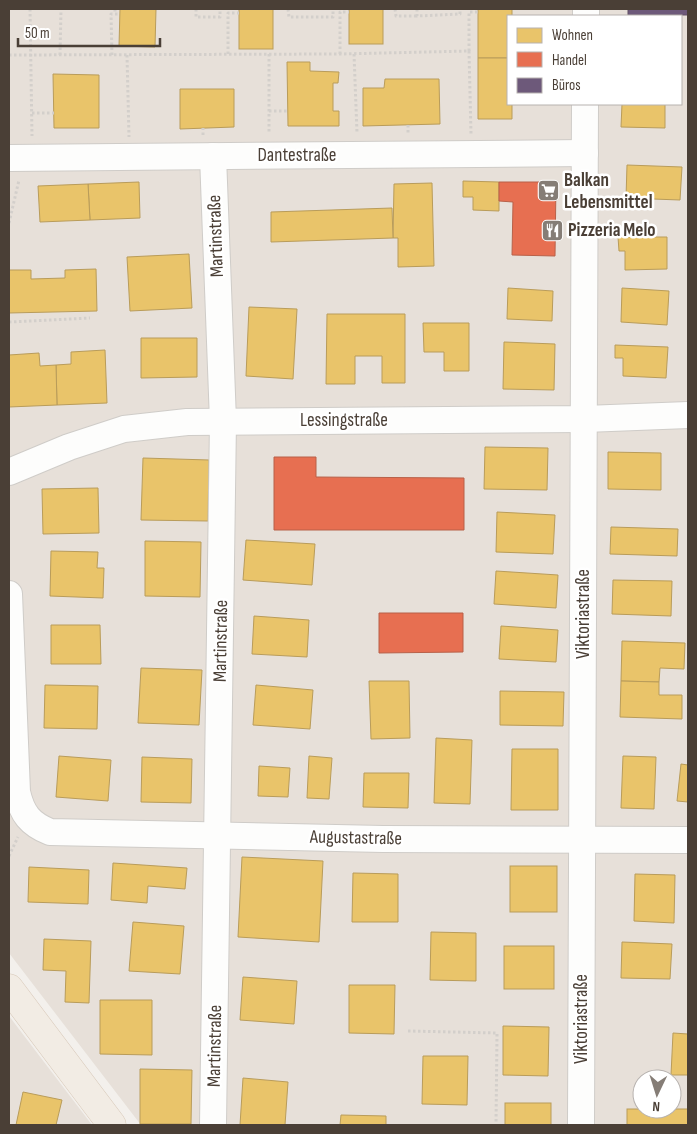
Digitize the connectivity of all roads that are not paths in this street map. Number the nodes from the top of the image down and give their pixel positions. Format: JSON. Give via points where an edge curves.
{"nodes":[{"id":1,"x":585,"y":105,"type":"edge"},
{"id":2,"x":585,"y":153,"type":"junction"},
{"id":3,"x":213,"y":156,"type":"junction"},
{"id":4,"x":22,"y":158,"type":"edge"},
{"id":5,"x":688,"y":415,"type":"edge"},
{"id":6,"x":585,"y":419,"type":"junction"},
{"id":7,"x":223,"y":421,"type":"junction"},
{"id":8,"x":9,"y":472,"type":"edge"},
{"id":9,"x":9,"y":594,"type":"edge"},
{"id":10,"x":219,"y":835,"type":"junction"},
{"id":11,"x":582,"y":839,"type":"junction"},
{"id":12,"x":688,"y":840,"type":"edge"},
{"id":13,"x":9,"y":988,"type":"edge"},
{"id":14,"x":112,"y":1125,"type":"edge"},
{"id":15,"x":213,"y":1125,"type":"edge"},
{"id":16,"x":581,"y":1125,"type":"edge"}],
"edges":[{"from":1,"to":2,"type":"street","name":"Viktoriastraße"},
{"from":2,"to":3,"type":"street","name":"Dantestraße"},
{"from":2,"to":6,"type":"street","name":"Viktoriastraße"},
{"from":3,"to":4,"type":"street","name":"Dantestraße"},
{"from":3,"to":7,"type":"street","name":"Martinstraße"},
{"from":5,"to":6,"type":"street","name":"Lessingstraße"},
{"from":6,"to":7,"type":"street","name":"Lessingstraße"},
{"from":6,"to":11,"type":"street","name":"Viktoriastraße"},
{"from":7,"to":8,"type":"street","name":"Lessingstraße","via":[[124,429]]},
{"from":7,"to":10,"type":"street","name":"Martinstraße"},
{"from":9,"to":10,"type":"street","name":"Augustastraße","via":[[17,792],[27,819],[50,832]]},
{"from":10,"to":11,"type":"street","name":"Augustastraße"},
{"from":10,"to":15,"type":"street","name":"Martinstraße"},
{"from":11,"to":12,"type":"street","name":"Augustastraße"},
{"from":11,"to":16,"type":"street","name":"Viktoriastraße"},
{"from":13,"to":14,"type":"main road"}]}
